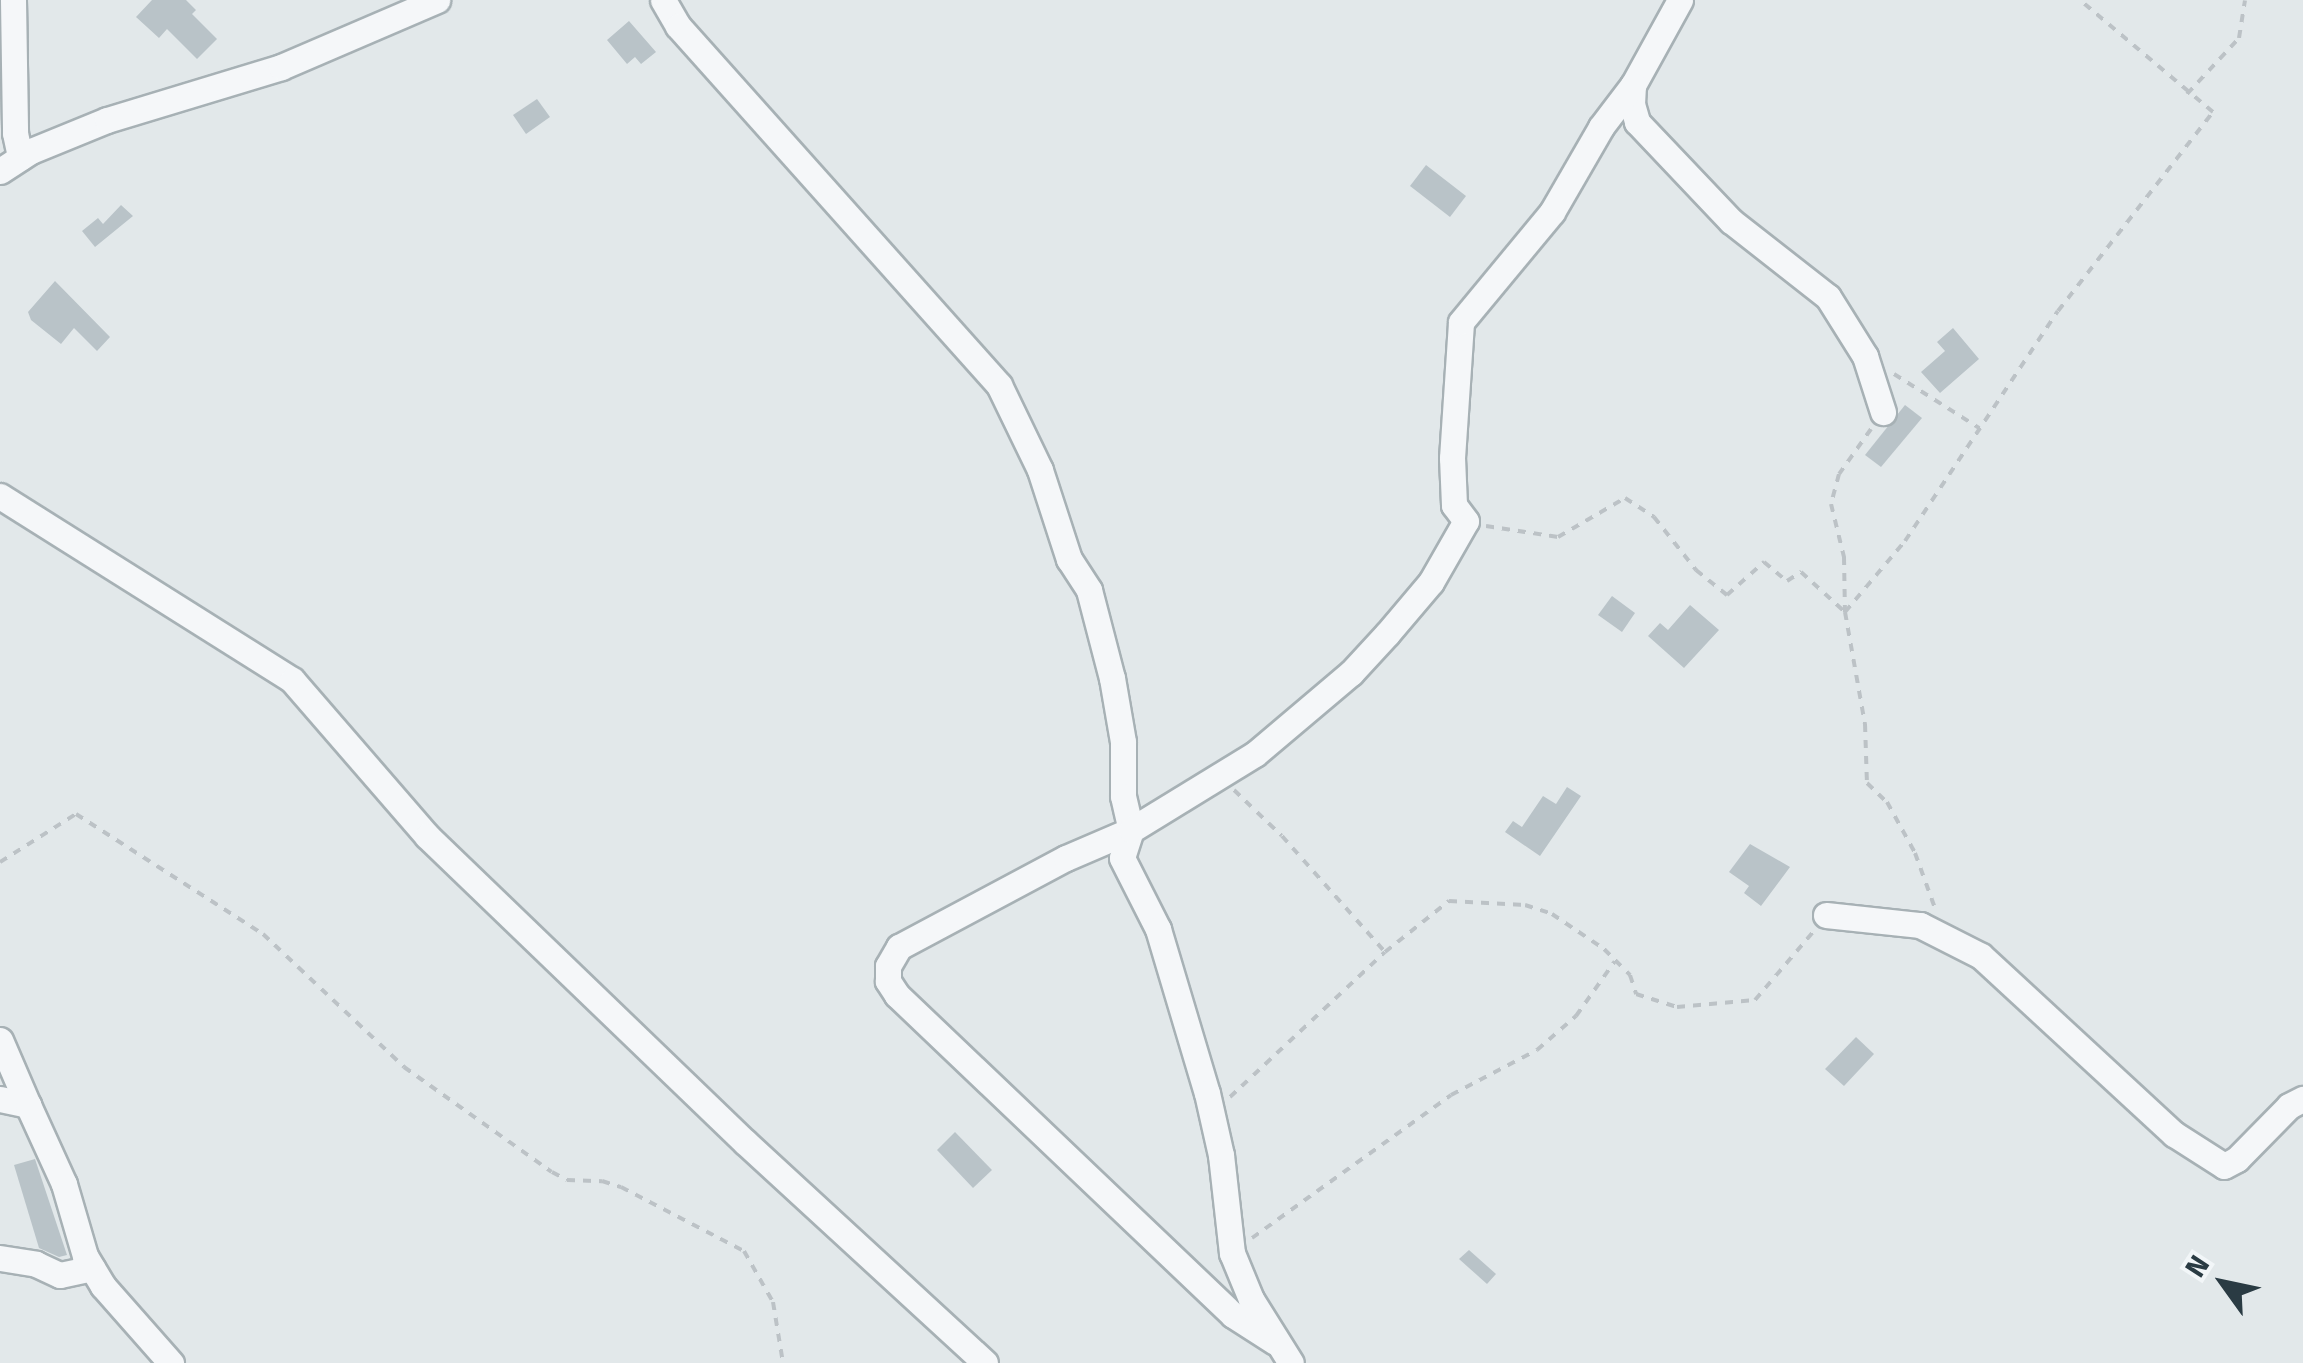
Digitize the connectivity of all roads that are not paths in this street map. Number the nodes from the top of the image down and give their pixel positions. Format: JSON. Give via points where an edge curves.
{"nodes":[{"id":1,"x":13,"y":0,"type":"edge"},
{"id":2,"x":437,"y":0,"type":"edge"},
{"id":3,"x":663,"y":0,"type":"edge"},
{"id":4,"x":1680,"y":0,"type":"edge"},
{"id":5,"x":1634,"y":85,"type":"junction"},
{"id":6,"x":10,"y":164,"type":"edge"},
{"id":7,"x":1882,"y":412,"type":"road end"},
{"id":8,"x":0,"y":496,"type":"edge"},
{"id":9,"x":1130,"y":830,"type":"junction"},
{"id":10,"x":1826,"y":916,"type":"road end"},
{"id":11,"x":0,"y":1040,"type":"edge"},
{"id":12,"x":0,"y":1099,"type":"edge"},
{"id":13,"x":2303,"y":1100,"type":"edge"},
{"id":14,"x":28,"y":1104,"type":"junction"},
{"id":15,"x":0,"y":1258,"type":"edge"},
{"id":16,"x":92,"y":1268,"type":"junction"},
{"id":17,"x":1275,"y":1342,"type":"junction"},
{"id":18,"x":172,"y":1363,"type":"edge"},
{"id":19,"x":985,"y":1363,"type":"edge"},
{"id":20,"x":1291,"y":1363,"type":"edge"}],
"edges":[{"from":1,"to":6,"type":"street"},
{"from":2,"to":6,"type":"street","via":[[281,68],[107,120]]},
{"from":3,"to":9,"type":"street","via":[[678,26],[999,385],[1040,470],[1069,558],[1089,590],[1123,742]]},
{"from":4,"to":5,"type":"street"},
{"from":5,"to":7,"type":"street","via":[[1632,104],[1648,138],[1731,221],[1819,288],[1842,314]]},
{"from":5,"to":9,"type":"street","via":[[1552,212],[1461,322],[1452,458],[1454,505],[1466,522],[1431,582],[1351,672],[1256,754]]},
{"from":8,"to":19,"type":"street","via":[[292,680],[428,836]]},
{"from":9,"to":17,"type":"street","via":[[1122,858],[1158,929],[1212,1113],[1232,1252]]},
{"from":9,"to":17,"type":"street","via":[[899,947],[888,981],[1233,1315]]},
{"from":10,"to":13,"type":"street","via":[[1920,925],[1981,956],[2174,1134],[2224,1166],[2288,1106]]},
{"from":11,"to":14,"type":"street"},
{"from":12,"to":14,"type":"street"},
{"from":14,"to":16,"type":"street"},
{"from":15,"to":16,"type":"street","via":[[60,1274]]},
{"from":16,"to":18,"type":"street"},
{"from":17,"to":20,"type":"street"}]}
